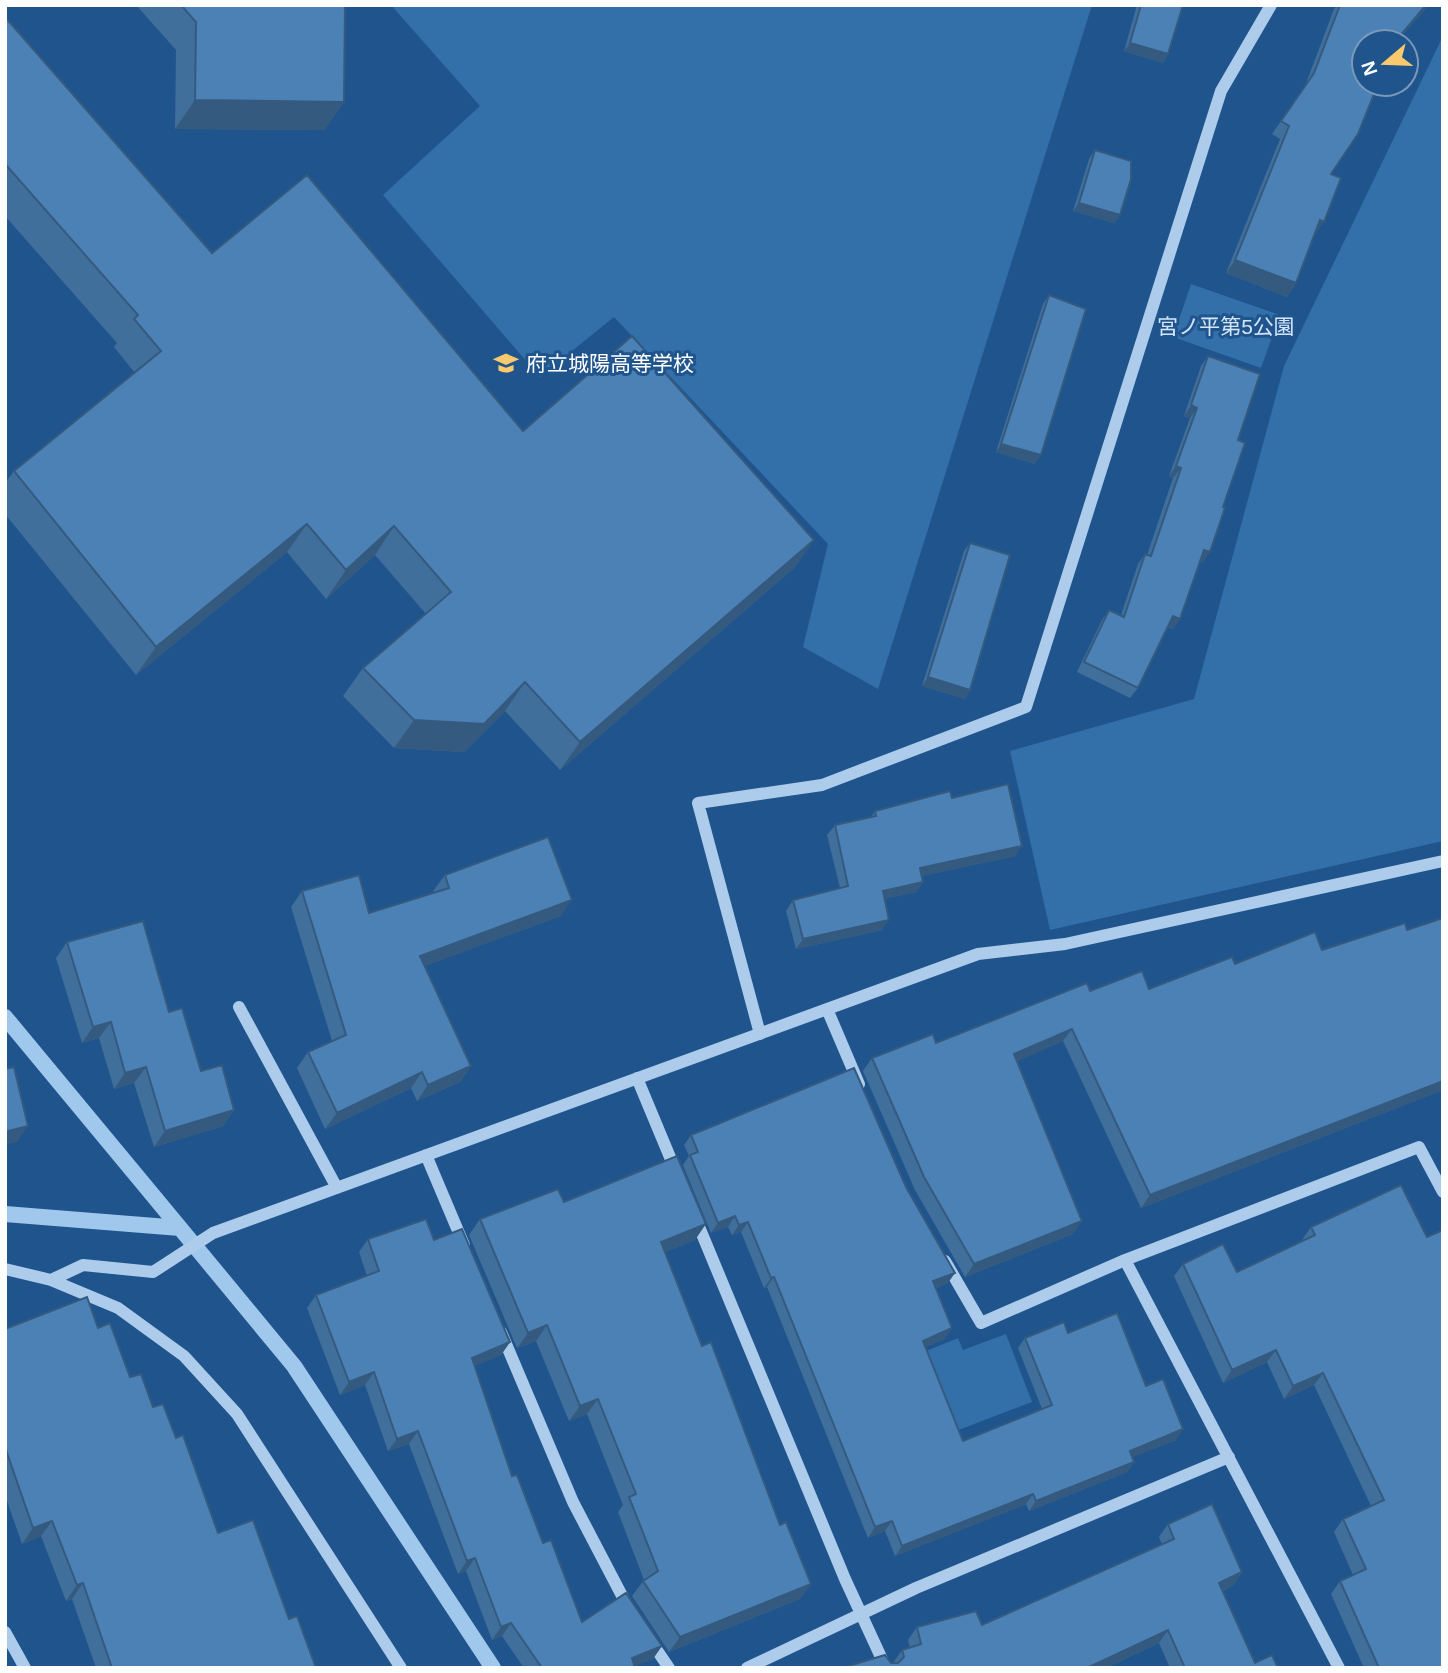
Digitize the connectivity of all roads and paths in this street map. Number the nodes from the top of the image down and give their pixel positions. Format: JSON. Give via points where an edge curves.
{"nodes":[{"id":1,"x":1271,"y":5,"type":"edge"},
{"id":2,"x":1443,"y":860,"type":"edge"},
{"id":3,"x":239,"y":1007,"type":"dead end"},
{"id":4,"x":827,"y":1009,"type":"junction"},
{"id":5,"x":760,"y":1034,"type":"junction"},
{"id":6,"x":637,"y":1078,"type":"junction"},
{"id":7,"x":863,"y":1093,"type":"edge"},
{"id":8,"x":426,"y":1155,"type":"junction"},
{"id":9,"x":681,"y":1185,"type":"edge"},
{"id":10,"x":337,"y":1188,"type":"junction"},
{"id":11,"x":1443,"y":1192,"type":"edge"},
{"id":12,"x":692,"y":1210,"type":"edge"},
{"id":13,"x":940,"y":1252,"type":"edge"},
{"id":14,"x":468,"y":1254,"type":"edge"},
{"id":15,"x":1125,"y":1260,"type":"junction"},
{"id":16,"x":5,"y":1269,"type":"edge"},
{"id":17,"x":51,"y":1280,"type":"junction"},
{"id":18,"x":494,"y":1316,"type":"edge"},
{"id":19,"x":1229,"y":1457,"type":"junction"},
{"id":20,"x":863,"y":1616,"type":"junction"},
{"id":21,"x":5,"y":1632,"type":"edge"},
{"id":22,"x":25,"y":1668,"type":"edge"},
{"id":23,"x":401,"y":1668,"type":"edge"},
{"id":24,"x":669,"y":1668,"type":"edge"},
{"id":25,"x":747,"y":1668,"type":"edge"},
{"id":26,"x":886,"y":1668,"type":"edge"},
{"id":27,"x":1339,"y":1668,"type":"edge"}],
"edges":[{"from":1,"to":5,"type":"street","via":[[1221,91],[1026,707],[822,785],[698,803]]},
{"from":2,"to":4,"type":"street","via":[[1065,944],[978,954]]},
{"from":3,"to":10,"type":"street"},
{"from":4,"to":5,"type":"street"},
{"from":4,"to":7,"type":"street"},
{"from":5,"to":6,"type":"street"},
{"from":6,"to":8,"type":"street"},
{"from":6,"to":9,"type":"street"},
{"from":8,"to":10,"type":"street"},
{"from":8,"to":14,"type":"street"},
{"from":10,"to":17,"type":"street","via":[[213,1233],[153,1272],[83,1265]]},
{"from":11,"to":15,"type":"street","via":[[1419,1147]]},
{"from":12,"to":20,"type":"street"},
{"from":13,"to":15,"type":"street","via":[[981,1323]]},
{"from":15,"to":19,"type":"street"},
{"from":16,"to":17,"type":"street"},
{"from":17,"to":23,"type":"street","via":[[118,1308],[184,1356],[237,1414]]},
{"from":18,"to":24,"type":"street","via":[[573,1502],[621,1596]]},
{"from":19,"to":20,"type":"street","via":[[916,1588]]},
{"from":19,"to":27,"type":"street"},
{"from":20,"to":25,"type":"street"},
{"from":20,"to":26,"type":"street"},
{"from":21,"to":22,"type":"street"}]}
